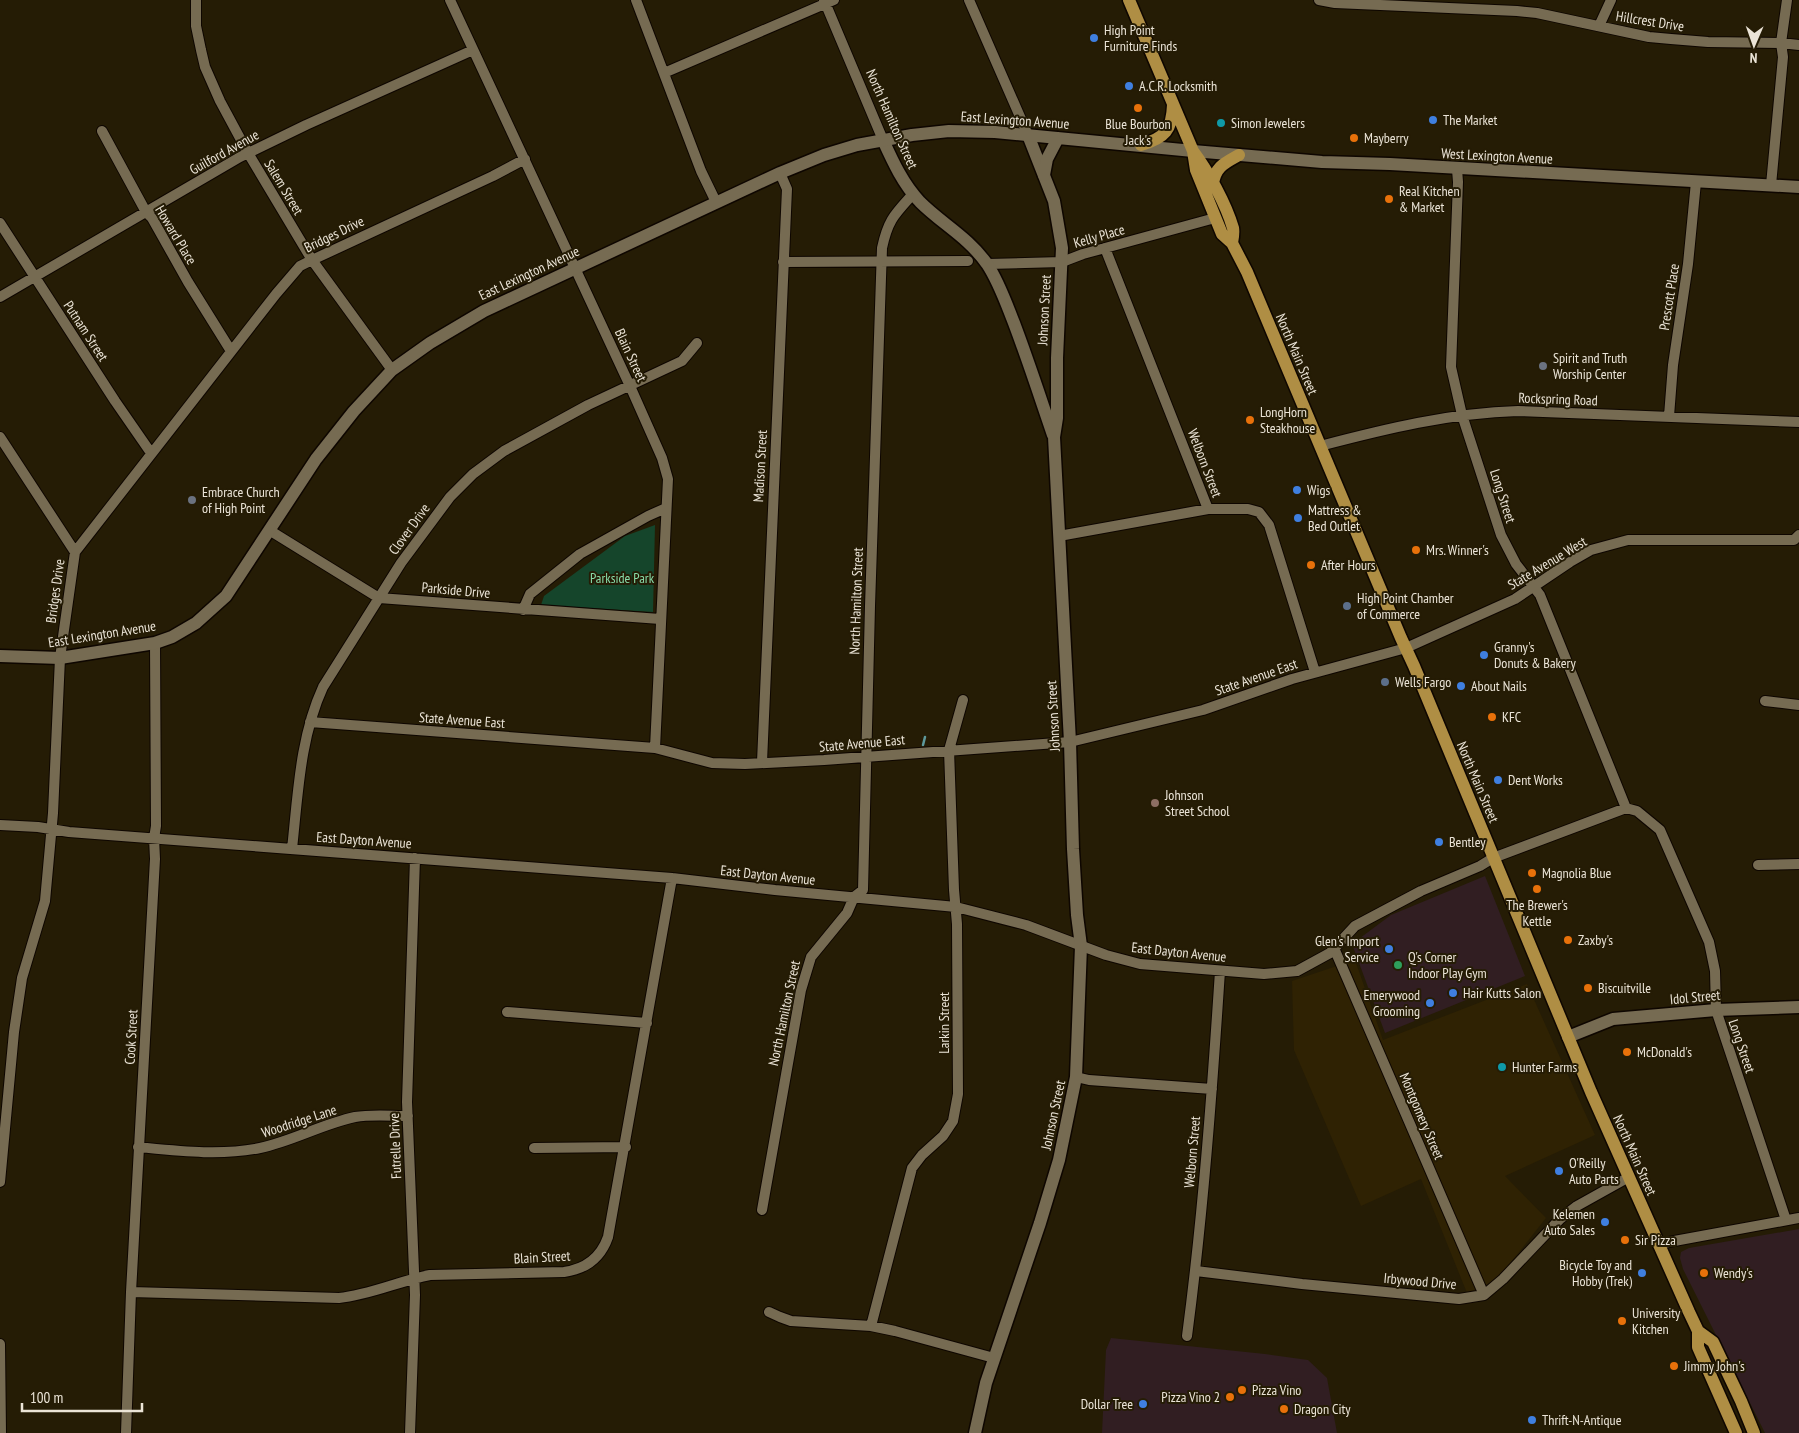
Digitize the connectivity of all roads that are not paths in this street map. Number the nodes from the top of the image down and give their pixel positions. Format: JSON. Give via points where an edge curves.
{"nodes":[{"id":1,"x":196,"y":0,"type":"edge"},
{"id":2,"x":450,"y":0,"type":"edge"},
{"id":3,"x":636,"y":0,"type":"edge"},
{"id":4,"x":969,"y":0,"type":"edge"},
{"id":5,"x":1129,"y":0,"type":"edge"},
{"id":6,"x":1318,"y":0,"type":"edge"},
{"id":7,"x":1611,"y":0,"type":"edge"},
{"id":8,"x":1787,"y":0,"type":"edge"},
{"id":9,"x":828,"y":1,"type":"edge"},
{"id":10,"x":1599,"y":26,"type":"junction"},
{"id":11,"x":1780,"y":43,"type":"junction"},
{"id":12,"x":1799,"y":45,"type":"edge"},
{"id":13,"x":473,"y":50,"type":"junction"},
{"id":14,"x":664,"y":73,"type":"junction"},
{"id":15,"x":1173,"y":102,"type":"junction"},
{"id":16,"x":102,"y":131,"type":"dead end"},
{"id":17,"x":1028,"y":136,"type":"junction"},
{"id":18,"x":1058,"y":138,"type":"junction"},
{"id":19,"x":882,"y":140,"type":"junction"},
{"id":20,"x":1140,"y":145,"type":"junction"},
{"id":21,"x":1193,"y":151,"type":"junction"},
{"id":22,"x":248,"y":153,"type":"junction"},
{"id":23,"x":1238,"y":155,"type":"junction"},
{"id":24,"x":525,"y":160,"type":"junction"},
{"id":25,"x":1457,"y":169,"type":"junction"},
{"id":26,"x":780,"y":173,"type":"junction"},
{"id":27,"x":1044,"y":175,"type":"junction"},
{"id":28,"x":1696,"y":182,"type":"junction"},
{"id":29,"x":1213,"y":183,"type":"junction"},
{"id":30,"x":1771,"y":185,"type":"junction"},
{"id":31,"x":1799,"y":187,"type":"edge"},
{"id":32,"x":913,"y":194,"type":"junction"},
{"id":33,"x":716,"y":202,"type":"junction"},
{"id":34,"x":146,"y":212,"type":"junction"},
{"id":35,"x":1215,"y":218,"type":"junction"},
{"id":36,"x":0,"y":223,"type":"edge"},
{"id":37,"x":1232,"y":244,"type":"junction"},
{"id":38,"x":1105,"y":248,"type":"junction"},
{"id":39,"x":312,"y":260,"type":"junction"},
{"id":40,"x":882,"y":261,"type":"junction"},
{"id":41,"x":968,"y":261,"type":"dead end"},
{"id":42,"x":783,"y":262,"type":"junction"},
{"id":43,"x":1062,"y":262,"type":"junction"},
{"id":44,"x":987,"y":264,"type":"junction"},
{"id":45,"x":575,"y":268,"type":"junction"},
{"id":46,"x":36,"y":278,"type":"junction"},
{"id":47,"x":0,"y":297,"type":"edge"},
{"id":48,"x":697,"y":343,"type":"dead end"},
{"id":49,"x":231,"y":351,"type":"junction"},
{"id":50,"x":1032,"y":368,"type":"junction"},
{"id":51,"x":392,"y":370,"type":"junction"},
{"id":52,"x":630,"y":386,"type":"junction"},
{"id":53,"x":1057,"y":386,"type":"junction"},
{"id":54,"x":1462,"y":415,"type":"junction"},
{"id":55,"x":1669,"y":416,"type":"junction"},
{"id":56,"x":1799,"y":422,"type":"edge"},
{"id":57,"x":0,"y":437,"type":"edge"},
{"id":58,"x":1054,"y":437,"type":"junction"},
{"id":59,"x":1320,"y":446,"type":"junction"},
{"id":60,"x":151,"y":453,"type":"junction"},
{"id":61,"x":666,"y":508,"type":"junction"},
{"id":62,"x":1208,"y":509,"type":"junction"},
{"id":63,"x":269,"y":530,"type":"junction"},
{"id":64,"x":1799,"y":535,"type":"edge"},
{"id":65,"x":1059,"y":536,"type":"junction"},
{"id":66,"x":75,"y":552,"type":"junction"},
{"id":67,"x":1532,"y":588,"type":"junction"},
{"id":68,"x":379,"y":598,"type":"junction"},
{"id":69,"x":523,"y":610,"type":"junction"},
{"id":70,"x":660,"y":619,"type":"junction"},
{"id":71,"x":155,"y":643,"type":"junction"},
{"id":72,"x":1406,"y":648,"type":"junction"},
{"id":73,"x":0,"y":656,"type":"edge"},
{"id":74,"x":60,"y":658,"type":"junction"},
{"id":75,"x":1316,"y":672,"type":"junction"},
{"id":76,"x":964,"y":700,"type":"dead end"},
{"id":77,"x":1765,"y":701,"type":"dead end"},
{"id":78,"x":1799,"y":705,"type":"edge"},
{"id":79,"x":310,"y":722,"type":"junction"},
{"id":80,"x":1070,"y":742,"type":"junction"},
{"id":81,"x":655,"y":748,"type":"junction"},
{"id":82,"x":949,"y":750,"type":"junction"},
{"id":83,"x":867,"y":756,"type":"junction"},
{"id":84,"x":762,"y":762,"type":"junction"},
{"id":85,"x":1626,"y":808,"type":"junction"},
{"id":86,"x":0,"y":824,"type":"edge"},
{"id":87,"x":52,"y":830,"type":"junction"},
{"id":88,"x":154,"y":838,"type":"junction"},
{"id":89,"x":292,"y":849,"type":"junction"},
{"id":90,"x":415,"y":858,"type":"junction"},
{"id":91,"x":1493,"y":858,"type":"junction"},
{"id":92,"x":1799,"y":864,"type":"edge"},
{"id":93,"x":1758,"y":865,"type":"dead end"},
{"id":94,"x":672,"y":878,"type":"junction"},
{"id":95,"x":854,"y":897,"type":"junction"},
{"id":96,"x":956,"y":907,"type":"junction"},
{"id":97,"x":1081,"y":946,"type":"junction"},
{"id":98,"x":1334,"y":948,"type":"junction"},
{"id":99,"x":1220,"y":971,"type":"junction"},
{"id":100,"x":1799,"y":1007,"type":"edge"},
{"id":101,"x":1716,"y":1010,"type":"junction"},
{"id":102,"x":507,"y":1012,"type":"dead end"},
{"id":103,"x":647,"y":1023,"type":"junction"},
{"id":104,"x":1568,"y":1038,"type":"junction"},
{"id":105,"x":1076,"y":1077,"type":"junction"},
{"id":106,"x":1212,"y":1089,"type":"junction"},
{"id":107,"x":408,"y":1116,"type":"junction"},
{"id":108,"x":138,"y":1147,"type":"junction"},
{"id":109,"x":626,"y":1147,"type":"junction"},
{"id":110,"x":534,"y":1148,"type":"dead end"},
{"id":111,"x":1629,"y":1177,"type":"junction"},
{"id":112,"x":0,"y":1182,"type":"edge"},
{"id":113,"x":762,"y":1210,"type":"dead end"},
{"id":114,"x":1799,"y":1218,"type":"edge"},
{"id":115,"x":1786,"y":1220,"type":"junction"},
{"id":116,"x":1658,"y":1244,"type":"junction"},
{"id":117,"x":1196,"y":1271,"type":"junction"},
{"id":118,"x":414,"y":1278,"type":"junction"},
{"id":119,"x":131,"y":1292,"type":"junction"},
{"id":120,"x":1484,"y":1295,"type":"junction"},
{"id":121,"x":769,"y":1312,"type":"dead end"},
{"id":122,"x":871,"y":1326,"type":"junction"},
{"id":123,"x":1698,"y":1331,"type":"junction"},
{"id":124,"x":1187,"y":1336,"type":"dead end"},
{"id":125,"x":0,"y":1344,"type":"edge"},
{"id":126,"x":994,"y":1358,"type":"junction"},
{"id":127,"x":1726,"y":1411,"type":"junction"},
{"id":128,"x":2,"y":1433,"type":"edge"},
{"id":129,"x":126,"y":1433,"type":"edge"},
{"id":130,"x":410,"y":1433,"type":"edge"},
{"id":131,"x":975,"y":1433,"type":"edge"},
{"id":132,"x":1725,"y":1433,"type":"edge"},
{"id":133,"x":1736,"y":1433,"type":"edge"},
{"id":134,"x":1754,"y":1433,"type":"edge"}],
"edges":[{"from":1,"to":22,"type":"street","name":"Salem Street","via":[[196,26],[206,67]]},
{"from":2,"to":13,"type":"street","name":"Blain Street"},
{"from":3,"to":14,"type":"street"},
{"from":4,"to":17,"type":"street","name":"Johnson Street"},
{"from":5,"to":15,"type":"main road","name":"North Main Street"},
{"from":6,"to":10,"type":"street","name":"Hillcrest Drive","via":[[1537,13]]},
{"from":7,"to":10,"type":"street"},
{"from":8,"to":11,"type":"street"},
{"from":9,"to":14,"type":"street"},
{"from":9,"to":19,"type":"street","name":"North Hamilton Street"},
{"from":10,"to":11,"type":"street","name":"Hillcrest Drive","via":[[1671,39]]},
{"from":11,"to":12,"type":"street","name":"Hillcrest Drive"},
{"from":11,"to":30,"type":"street","via":[[1782,57]]},
{"from":13,"to":22,"type":"street","name":"Guilford Avenue"},
{"from":13,"to":24,"type":"street","name":"Blain Street"},
{"from":14,"to":33,"type":"street","via":[[701,172]]},
{"from":15,"to":20,"type":"main road","via":[[1172,117],[1164,135]]},
{"from":15,"to":21,"type":"main road","name":"North Main Street"},
{"from":16,"to":34,"type":"street","name":"Howard Place"},
{"from":17,"to":18,"type":"street","name":"East Lexington Avenue"},
{"from":17,"to":19,"type":"street","name":"East Lexington Avenue","via":[[949,131]]},
{"from":17,"to":27,"type":"street","name":"Johnson Street"},
{"from":18,"to":20,"type":"street","name":"East Lexington Avenue"},
{"from":18,"to":27,"type":"street","via":[[1047,159]]},
{"from":19,"to":26,"type":"street","name":"East Lexington Avenue","via":[[824,155]]},
{"from":19,"to":32,"type":"street","name":"North Hamilton Street"},
{"from":20,"to":21,"type":"street","name":"East Lexington Avenue"},
{"from":21,"to":23,"type":"street","name":"West Lexington Avenue"},
{"from":21,"to":29,"type":"main road","name":"North Main Street"},
{"from":21,"to":35,"type":"main road","name":"North Main Street","via":[[1196,170]]},
{"from":22,"to":34,"type":"street","name":"Guilford Avenue"},
{"from":22,"to":39,"type":"street","name":"Salem Street"},
{"from":23,"to":25,"type":"street","name":"West Lexington Avenue"},
{"from":23,"to":29,"type":"main road","via":[[1217,169]]},
{"from":24,"to":39,"type":"street","name":"Bridges Drive"},
{"from":24,"to":45,"type":"street","name":"Blain Street"},
{"from":25,"to":28,"type":"street","name":"West Lexington Avenue"},
{"from":25,"to":54,"type":"street","name":"Long Street","via":[[1451,367]]},
{"from":26,"to":33,"type":"street","name":"East Lexington Avenue"},
{"from":26,"to":42,"type":"street","name":"Madison Street","via":[[787,189]]},
{"from":27,"to":43,"type":"street","name":"Johnson Street","via":[[1054,201]]},
{"from":28,"to":30,"type":"street","name":"West Lexington Avenue"},
{"from":28,"to":55,"type":"street","name":"Prescott Place"},
{"from":29,"to":37,"type":"main road","name":"North Main Street","via":[[1234,230]]},
{"from":30,"to":31,"type":"street","name":"West Lexington Avenue"},
{"from":32,"to":40,"type":"street","name":"North Hamilton Street","via":[[891,219]]},
{"from":32,"to":44,"type":"street","via":[[967,240]]},
{"from":33,"to":45,"type":"street","name":"East Lexington Avenue"},
{"from":34,"to":46,"type":"street","name":"Guilford Avenue"},
{"from":34,"to":49,"type":"street","name":"Howard Place"},
{"from":35,"to":37,"type":"main road","name":"North Main Street","via":[[1222,234]]},
{"from":35,"to":38,"type":"street","name":"Kelly Place"},
{"from":36,"to":46,"type":"street","name":"Putnam Street"},
{"from":37,"to":59,"type":"main road","name":"North Main Street","via":[[1247,272]]},
{"from":38,"to":43,"type":"street","name":"Kelly Place"},
{"from":38,"to":62,"type":"street","name":"Welborn Street"},
{"from":39,"to":49,"type":"street","name":"Bridges Drive","via":[[300,266]]},
{"from":39,"to":51,"type":"street","name":"Salem Street"},
{"from":40,"to":41,"type":"street"},
{"from":40,"to":42,"type":"street"},
{"from":40,"to":83,"type":"street","name":"North Hamilton Street"},
{"from":42,"to":84,"type":"street","name":"Madison Street"},
{"from":43,"to":44,"type":"street","name":"Kelly Place"},
{"from":43,"to":53,"type":"street","name":"Johnson Street"},
{"from":44,"to":50,"type":"street","via":[[1006,301]]},
{"from":45,"to":51,"type":"street","name":"East Lexington Avenue","via":[[462,323]]},
{"from":45,"to":52,"type":"street","name":"Blain Street"},
{"from":46,"to":47,"type":"street","name":"Guilford Avenue"},
{"from":46,"to":60,"type":"street","name":"Putnam Street"},
{"from":48,"to":52,"type":"street","name":"Clover Drive","via":[[682,361]]},
{"from":49,"to":60,"type":"street","name":"Bridges Drive"},
{"from":50,"to":53,"type":"street","via":[[1044,384]]},
{"from":50,"to":58,"type":"street"},
{"from":51,"to":63,"type":"street","name":"East Lexington Avenue","via":[[316,459]]},
{"from":52,"to":61,"type":"street","name":"Blain Street","via":[[668,478]]},
{"from":52,"to":68,"type":"street","name":"Clover Drive","via":[[504,450],[473,474],[426,528]]},
{"from":53,"to":58,"type":"street","name":"Johnson Street","via":[[1058,418]]},
{"from":54,"to":55,"type":"street","name":"Rockspring Road","via":[[1518,411]]},
{"from":54,"to":59,"type":"street","name":"Rockspring Road","via":[[1392,427]]},
{"from":54,"to":67,"type":"street","name":"Long Street","via":[[1501,535]]},
{"from":55,"to":56,"type":"street","name":"Rockspring Road"},
{"from":57,"to":66,"type":"street"},
{"from":58,"to":65,"type":"street","name":"Johnson Street"},
{"from":59,"to":72,"type":"main road","name":"North Main Street"},
{"from":60,"to":66,"type":"street","name":"Bridges Drive"},
{"from":61,"to":69,"type":"street","via":[[580,554],[530,594]]},
{"from":61,"to":70,"type":"street","name":"Blain Street"},
{"from":62,"to":65,"type":"street"},
{"from":62,"to":75,"type":"street","name":"Welborn Street","via":[[1248,509],[1259,512],[1269,525]]},
{"from":63,"to":68,"type":"street","name":"Parkside Drive"},
{"from":63,"to":71,"type":"street","name":"East Lexington Avenue","via":[[226,596],[196,623]]},
{"from":64,"to":67,"type":"street","name":"State Avenue West","via":[[1794,540],[1619,541],[1591,550]]},
{"from":65,"to":80,"type":"street","name":"Johnson Street"},
{"from":66,"to":74,"type":"street","name":"Bridges Drive"},
{"from":67,"to":72,"type":"street","name":"State Avenue West","via":[[1516,599]]},
{"from":67,"to":85,"type":"street","name":"Long Street","via":[[1544,604]]},
{"from":68,"to":69,"type":"street","name":"Parkside Drive"},
{"from":68,"to":79,"type":"street","name":"Clover Drive","via":[[323,687]]},
{"from":69,"to":70,"type":"street","name":"Parkside Drive"},
{"from":70,"to":81,"type":"street","name":"Blain Street"},
{"from":71,"to":74,"type":"street","name":"East Lexington Avenue"},
{"from":71,"to":88,"type":"street","name":"Cook Street"},
{"from":72,"to":75,"type":"street","name":"State Avenue East"},
{"from":72,"to":91,"type":"main road","name":"North Main Street"},
{"from":73,"to":74,"type":"street","name":"East Lexington Avenue"},
{"from":74,"to":87,"type":"street","name":"Bridges Drive"},
{"from":75,"to":80,"type":"street","name":"State Avenue East","via":[[1203,710]]},
{"from":76,"to":82,"type":"street","name":"Larkin Street"},
{"from":77,"to":78,"type":"street"},
{"from":79,"to":81,"type":"street","name":"State Avenue East"},
{"from":79,"to":89,"type":"street","name":"Clover Drive","via":[[302,754]]},
{"from":80,"to":82,"type":"street","name":"State Avenue East"},
{"from":80,"to":97,"type":"street","name":"Johnson Street"},
{"from":81,"to":84,"type":"street","name":"State Avenue East","via":[[712,763]]},
{"from":82,"to":83,"type":"street","name":"State Avenue East"},
{"from":82,"to":96,"type":"street","name":"Larkin Street"},
{"from":83,"to":84,"type":"street","name":"State Avenue East"},
{"from":83,"to":95,"type":"street","name":"North Hamilton Street","via":[[863,890]]},
{"from":85,"to":91,"type":"street","name":"East Dayton Avenue"},
{"from":85,"to":101,"type":"street","name":"Long Street","via":[[1637,811],[1660,830],[1708,942],[1715,972]]},
{"from":86,"to":87,"type":"street","name":"East Dayton Avenue"},
{"from":87,"to":88,"type":"street","name":"East Dayton Avenue"},
{"from":87,"to":112,"type":"street","name":"Bridges Drive","via":[[45,901],[21,987]]},
{"from":88,"to":89,"type":"street","name":"East Dayton Avenue"},
{"from":88,"to":108,"type":"street","name":"Cook Street"},
{"from":89,"to":90,"type":"street","name":"East Dayton Avenue"},
{"from":90,"to":94,"type":"street","name":"East Dayton Avenue"},
{"from":90,"to":107,"type":"street","name":"Futrelle Drive"},
{"from":91,"to":98,"type":"street","name":"East Dayton Avenue","via":[[1355,926]]},
{"from":91,"to":104,"type":"main road","name":"North Main Street"},
{"from":92,"to":93,"type":"street"},
{"from":94,"to":95,"type":"street","name":"East Dayton Avenue"},
{"from":94,"to":103,"type":"street","name":"Blain Street"},
{"from":95,"to":96,"type":"street","name":"East Dayton Avenue"},
{"from":95,"to":113,"type":"street","name":"North Hamilton Street","via":[[847,913],[811,957],[801,990]]},
{"from":96,"to":97,"type":"street","name":"East Dayton Avenue","via":[[1026,925]]},
{"from":96,"to":122,"type":"street","name":"Larkin Street","via":[[956,1104],[952,1122],[943,1136],[912,1168]]},
{"from":97,"to":99,"type":"street","name":"East Dayton Avenue","via":[[1140,964]]},
{"from":97,"to":105,"type":"street","name":"Johnson Street"},
{"from":98,"to":99,"type":"street","name":"East Dayton Avenue","via":[[1298,971],[1264,974]]},
{"from":98,"to":120,"type":"street","name":"Montgomery Street"},
{"from":99,"to":106,"type":"street","name":"Welborn Street"},
{"from":100,"to":101,"type":"street","name":"Idol Street"},
{"from":101,"to":104,"type":"street","name":"Idol Street","via":[[1613,1019]]},
{"from":101,"to":115,"type":"street","name":"Long Street"},
{"from":102,"to":103,"type":"street"},
{"from":103,"to":109,"type":"street","name":"Blain Street"},
{"from":104,"to":111,"type":"main road","name":"North Main Street"},
{"from":105,"to":106,"type":"street"},
{"from":105,"to":126,"type":"street","name":"Johnson Street","via":[[1059,1160]]},
{"from":106,"to":117,"type":"street","name":"Welborn Street"},
{"from":107,"to":108,"type":"street","name":"Woodridge Lane","via":[[356,1117],[276,1144],[241,1151],[192,1152]]},
{"from":107,"to":118,"type":"street","name":"Futrelle Drive"},
{"from":108,"to":119,"type":"street","name":"Cook Street"},
{"from":109,"to":110,"type":"street"},
{"from":109,"to":118,"type":"street","name":"Blain Street","via":[[608,1237],[604,1248],[586,1266],[564,1272],[468,1273]]},
{"from":111,"to":116,"type":"main road","name":"North Main Street"},
{"from":111,"to":120,"type":"street","via":[[1560,1219]]},
{"from":114,"to":115,"type":"street"},
{"from":115,"to":116,"type":"street"},
{"from":116,"to":123,"type":"main road","name":"North Main Street"},
{"from":117,"to":120,"type":"street","name":"Irbywood Drive","via":[[1459,1299]]},
{"from":117,"to":124,"type":"street","name":"Welborn Street"},
{"from":118,"to":119,"type":"street","name":"Blain Street","via":[[339,1298]]},
{"from":118,"to":130,"type":"street","name":"Futrelle Drive"},
{"from":119,"to":129,"type":"street","name":"Cook Street"},
{"from":121,"to":122,"type":"street","via":[[791,1320]]},
{"from":122,"to":126,"type":"street"},
{"from":123,"to":127,"type":"main road","name":"North Main Street","via":[[1698,1347]]},
{"from":123,"to":134,"type":"main road","name":"North Main Street","via":[[1713,1342]]},
{"from":125,"to":128,"type":"street"},
{"from":126,"to":131,"type":"street","name":"Johnson Street"},
{"from":127,"to":132,"type":"main road"},
{"from":127,"to":133,"type":"main road","name":"North Main Street"}]}
